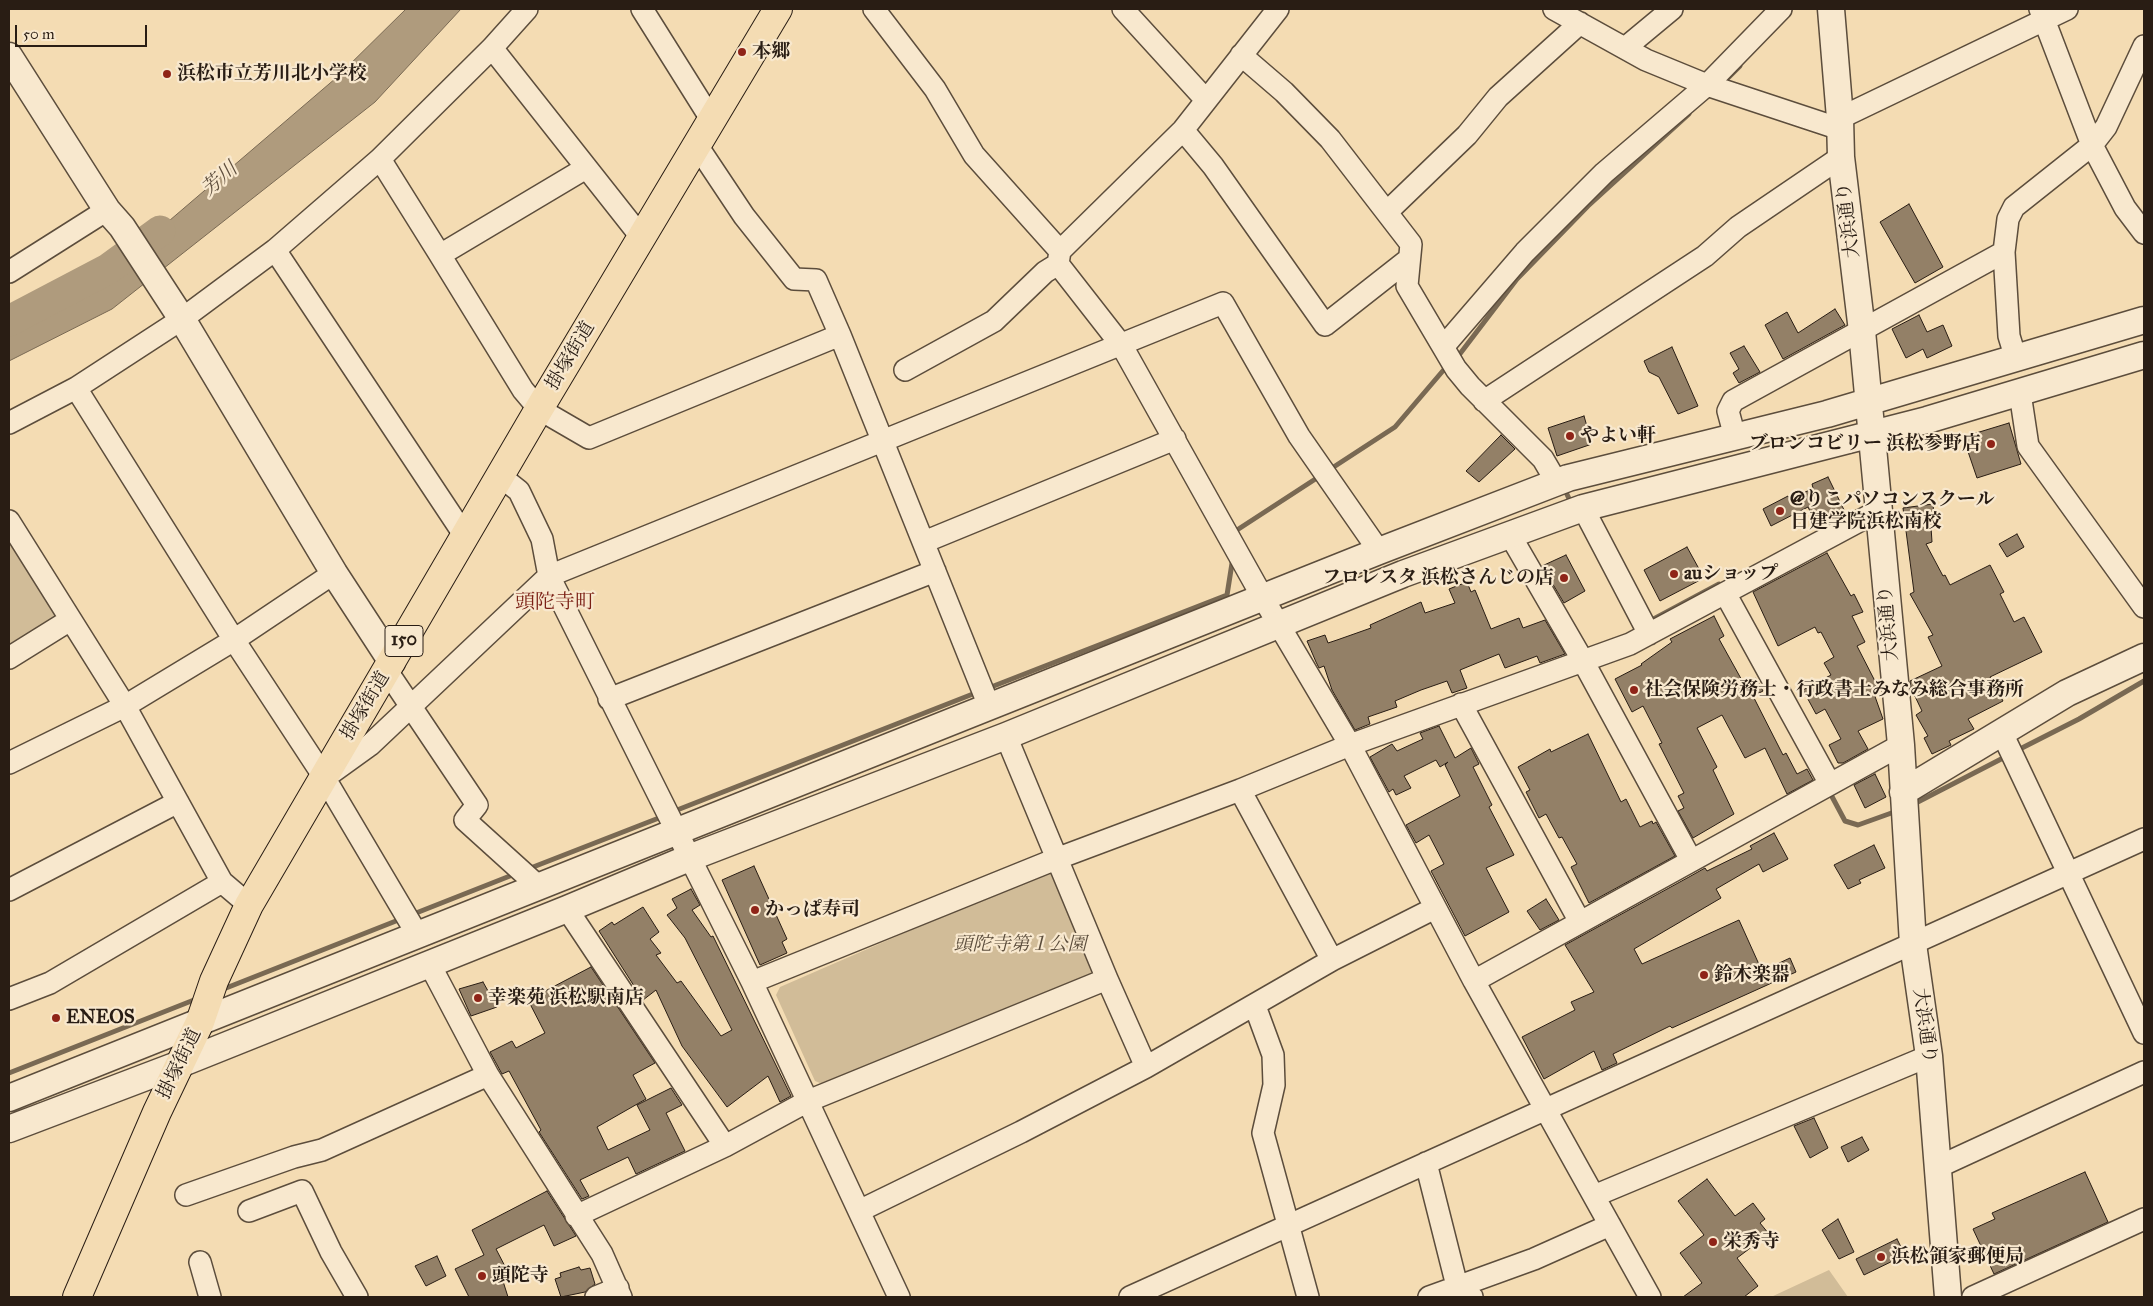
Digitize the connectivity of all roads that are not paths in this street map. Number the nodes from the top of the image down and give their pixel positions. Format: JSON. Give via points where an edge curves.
{"nodes":[{"id":1,"x":527,"y":9,"type":"edge"},
{"id":2,"x":642,"y":9,"type":"edge"},
{"id":3,"x":778,"y":9,"type":"edge"},
{"id":4,"x":874,"y":9,"type":"edge"},
{"id":5,"x":1123,"y":9,"type":"edge"},
{"id":6,"x":1278,"y":9,"type":"edge"},
{"id":7,"x":1554,"y":9,"type":"edge"},
{"id":8,"x":1672,"y":9,"type":"edge"},
{"id":9,"x":1781,"y":9,"type":"edge"},
{"id":10,"x":1831,"y":9,"type":"edge"},
{"id":11,"x":2067,"y":9,"type":"edge"},
{"id":12,"x":2042,"y":14,"type":"edge"},
{"id":13,"x":1580,"y":23,"type":"junction"},
{"id":14,"x":2144,"y":46,"type":"edge"},
{"id":15,"x":492,"y":48,"type":"junction"},
{"id":16,"x":1625,"y":48,"type":"junction"},
{"id":17,"x":1241,"y":55,"type":"junction"},
{"id":18,"x":9,"y":56,"type":"edge"},
{"id":19,"x":1707,"y":85,"type":"junction"},
{"id":20,"x":1206,"y":100,"type":"junction"},
{"id":21,"x":711,"y":120,"type":"junction"},
{"id":22,"x":1840,"y":124,"type":"junction"},
{"id":23,"x":1183,"y":130,"type":"junction"},
{"id":24,"x":696,"y":144,"type":"junction"},
{"id":25,"x":2092,"y":145,"type":"junction"},
{"id":26,"x":1841,"y":157,"type":"junction"},
{"id":27,"x":380,"y":159,"type":"junction"},
{"id":28,"x":586,"y":168,"type":"junction"},
{"id":29,"x":1387,"y":212,"type":"junction"},
{"id":30,"x":115,"y":219,"type":"junction"},
{"id":31,"x":2144,"y":233,"type":"edge"},
{"id":32,"x":642,"y":238,"type":"junction"},
{"id":33,"x":276,"y":250,"type":"junction"},
{"id":34,"x":2004,"y":252,"type":"junction"},
{"id":35,"x":440,"y":255,"type":"junction"},
{"id":36,"x":1059,"y":258,"type":"junction"},
{"id":37,"x":1409,"y":259,"type":"junction"},
{"id":38,"x":9,"y":272,"type":"edge"},
{"id":39,"x":176,"y":311,"type":"junction"},
{"id":40,"x":2144,"y":320,"type":"edge"},
{"id":41,"x":1862,"y":331,"type":"junction"},
{"id":42,"x":840,"y":335,"type":"junction"},
{"id":43,"x":1122,"y":346,"type":"junction"},
{"id":44,"x":1444,"y":346,"type":"junction"},
{"id":45,"x":2144,"y":356,"type":"edge"},
{"id":46,"x":2016,"y":359,"type":"junction"},
{"id":47,"x":905,"y":370,"type":"dead end"},
{"id":48,"x":76,"y":388,"type":"junction"},
{"id":49,"x":2020,"y":393,"type":"junction"},
{"id":50,"x":1484,"y":400,"type":"junction"},
{"id":51,"x":1868,"y":401,"type":"junction"},
{"id":52,"x":539,"y":409,"type":"junction"},
{"id":53,"x":9,"y":423,"type":"edge"},
{"id":54,"x":1871,"y":434,"type":"junction"},
{"id":55,"x":1735,"y":437,"type":"junction"},
{"id":56,"x":1174,"y":439,"type":"junction"},
{"id":57,"x":884,"y":441,"type":"junction"},
{"id":58,"x":500,"y":476,"type":"junction"},
{"id":59,"x":1557,"y":483,"type":"junction"},
{"id":60,"x":1583,"y":508,"type":"junction"},
{"id":61,"x":1878,"y":510,"type":"junction"},
{"id":62,"x":9,"y":521,"type":"edge"},
{"id":63,"x":1510,"y":535,"type":"junction"},
{"id":64,"x":465,"y":536,"type":"junction"},
{"id":65,"x":924,"y":542,"type":"junction"},
{"id":66,"x":1379,"y":551,"type":"junction"},
{"id":67,"x":935,"y":571,"type":"junction"},
{"id":68,"x":334,"y":573,"type":"junction"},
{"id":69,"x":549,"y":576,"type":"junction"},
{"id":70,"x":1725,"y":593,"type":"junction"},
{"id":71,"x":1263,"y":598,"type":"junction"},
{"id":72,"x":2144,"y":607,"type":"edge"},
{"id":73,"x":70,"y":620,"type":"junction"},
{"id":74,"x":1280,"y":626,"type":"junction"},
{"id":75,"x":1649,"y":634,"type":"junction"},
{"id":76,"x":234,"y":640,"type":"junction"},
{"id":77,"x":2144,"y":656,"type":"edge"},
{"id":78,"x":9,"y":658,"type":"edge"},
{"id":79,"x":1583,"y":661,"type":"junction"},
{"id":80,"x":390,"y":666,"type":"junction"},
{"id":81,"x":610,"y":699,"type":"junction"},
{"id":82,"x":1461,"y":704,"type":"junction"},
{"id":83,"x":125,"y":706,"type":"junction"},
{"id":84,"x":412,"y":706,"type":"junction"},
{"id":85,"x":989,"y":706,"type":"junction"},
{"id":86,"x":2002,"y":733,"type":"junction"},
{"id":87,"x":1006,"y":736,"type":"junction"},
{"id":88,"x":1350,"y":745,"type":"junction"},
{"id":89,"x":1900,"y":745,"type":"junction"},
{"id":90,"x":9,"y":761,"type":"edge"},
{"id":91,"x":324,"y":777,"type":"junction"},
{"id":92,"x":1830,"y":784,"type":"junction"},
{"id":93,"x":1240,"y":790,"type":"junction"},
{"id":94,"x":1903,"y":792,"type":"junction"},
{"id":95,"x":178,"y":802,"type":"junction"},
{"id":96,"x":675,"y":831,"type":"junction"},
{"id":97,"x":2144,"y":839,"type":"edge"},
{"id":98,"x":690,"y":858,"type":"junction"},
{"id":99,"x":1056,"y":858,"type":"junction"},
{"id":100,"x":1691,"y":860,"type":"junction"},
{"id":101,"x":2069,"y":874,"type":"junction"},
{"id":102,"x":222,"y":882,"type":"junction"},
{"id":103,"x":538,"y":886,"type":"junction"},
{"id":104,"x":9,"y":890,"type":"edge"},
{"id":105,"x":249,"y":905,"type":"junction"},
{"id":106,"x":1435,"y":908,"type":"junction"},
{"id":107,"x":567,"y":909,"type":"junction"},
{"id":108,"x":1580,"y":922,"type":"junction"},
{"id":109,"x":417,"y":934,"type":"junction"},
{"id":110,"x":1913,"y":944,"type":"junction"},
{"id":111,"x":1332,"y":960,"type":"junction"},
{"id":112,"x":430,"y":963,"type":"junction"},
{"id":113,"x":1107,"y":979,"type":"junction"},
{"id":114,"x":1474,"y":981,"type":"junction"},
{"id":115,"x":752,"y":982,"type":"junction"},
{"id":116,"x":9,"y":999,"type":"edge"},
{"id":117,"x":1255,"y":1006,"type":"junction"},
{"id":118,"x":200,"y":1022,"type":"junction"},
{"id":119,"x":2144,"y":1032,"type":"edge"},
{"id":120,"x":1929,"y":1056,"type":"junction"},
{"id":121,"x":180,"y":1064,"type":"junction"},
{"id":122,"x":1146,"y":1067,"type":"junction"},
{"id":123,"x":2144,"y":1072,"type":"edge"},
{"id":124,"x":488,"y":1075,"type":"junction"},
{"id":125,"x":9,"y":1098,"type":"edge"},
{"id":126,"x":808,"y":1101,"type":"junction"},
{"id":127,"x":1546,"y":1109,"type":"junction"},
{"id":128,"x":9,"y":1129,"type":"edge"},
{"id":129,"x":725,"y":1146,"type":"junction"},
{"id":130,"x":1426,"y":1163,"type":"junction"},
{"id":131,"x":1938,"y":1167,"type":"junction"},
{"id":132,"x":186,"y":1194,"type":"dead end"},
{"id":133,"x":1594,"y":1196,"type":"junction"},
{"id":134,"x":859,"y":1210,"type":"junction"},
{"id":135,"x":249,"y":1211,"type":"dead end"},
{"id":136,"x":576,"y":1216,"type":"junction"},
{"id":137,"x":2144,"y":1219,"type":"edge"},
{"id":138,"x":1610,"y":1225,"type":"junction"},
{"id":139,"x":1288,"y":1226,"type":"junction"},
{"id":140,"x":200,"y":1262,"type":"dead end"},
{"id":141,"x":1464,"y":1292,"type":"edge"},
{"id":142,"x":620,"y":1293,"type":"edge"},
{"id":143,"x":77,"y":1297,"type":"edge"},
{"id":144,"x":210,"y":1297,"type":"edge"},
{"id":145,"x":356,"y":1297,"type":"edge"},
{"id":146,"x":596,"y":1297,"type":"edge"},
{"id":147,"x":899,"y":1297,"type":"edge"},
{"id":148,"x":1130,"y":1297,"type":"edge"},
{"id":149,"x":1308,"y":1297,"type":"edge"},
{"id":150,"x":1429,"y":1297,"type":"edge"},
{"id":151,"x":1650,"y":1297,"type":"edge"},
{"id":152,"x":1948,"y":1297,"type":"edge"},
{"id":153,"x":1973,"y":1297,"type":"edge"}],
"edges":[{"from":1,"to":15,"type":"street"},
{"from":2,"to":21,"type":"street"},
{"from":3,"to":21,"type":"highway","name":"掛塚街道","number":"150"},
{"from":4,"to":36,"type":"street","via":[[936,89],[974,155]]},
{"from":5,"to":20,"type":"street"},
{"from":6,"to":17,"type":"street"},
{"from":7,"to":13,"type":"street"},
{"from":8,"to":16,"type":"street"},
{"from":9,"to":19,"type":"street"},
{"from":10,"to":22,"type":"street","name":"大浜通り"},
{"from":11,"to":12,"type":"street"},
{"from":12,"to":22,"type":"street"},
{"from":12,"to":25,"type":"street"},
{"from":13,"to":16,"type":"street"},
{"from":13,"to":29,"type":"street","via":[[1498,98],[1467,135]]},
{"from":14,"to":25,"type":"street","via":[[2106,128]]},
{"from":15,"to":27,"type":"street"},
{"from":15,"to":28,"type":"street"},
{"from":16,"to":19,"type":"street"},
{"from":17,"to":20,"type":"street"},
{"from":17,"to":29,"type":"street","via":[[1284,92],[1330,139]]},
{"from":18,"to":30,"type":"street"},
{"from":19,"to":22,"type":"street"},
{"from":19,"to":44,"type":"street","via":[[1604,172],[1525,252]]},
{"from":20,"to":23,"type":"street"},
{"from":21,"to":24,"type":"highway","name":"掛塚街道","number":"150"},
{"from":22,"to":26,"type":"street","name":"大浜通り"},
{"from":23,"to":36,"type":"street"},
{"from":23,"to":37,"type":"street","via":[[1213,166],[1325,325]]},
{"from":24,"to":32,"type":"highway","name":"掛塚街道","number":"150"},
{"from":24,"to":42,"type":"street","via":[[744,216],[794,278],[816,280]]},
{"from":25,"to":31,"type":"street","via":[[2125,208]]},
{"from":25,"to":34,"type":"street","via":[[2014,207],[2008,219]]},
{"from":26,"to":41,"type":"street","name":"大浜通り"},
{"from":26,"to":50,"type":"street","via":[[1738,227],[1705,256]]},
{"from":27,"to":33,"type":"street"},
{"from":27,"to":35,"type":"street"},
{"from":28,"to":32,"type":"street"},
{"from":28,"to":35,"type":"street"},
{"from":29,"to":37,"type":"street","via":[[1411,244]]},
{"from":30,"to":38,"type":"street"},
{"from":30,"to":39,"type":"street"},
{"from":32,"to":52,"type":"highway","name":"掛塚街道","number":"150"},
{"from":33,"to":39,"type":"street"},
{"from":33,"to":64,"type":"street"},
{"from":34,"to":41,"type":"street"},
{"from":34,"to":46,"type":"street","via":[[2009,336]]},
{"from":35,"to":52,"type":"street","via":[[523,390]]},
{"from":36,"to":43,"type":"street"},
{"from":36,"to":47,"type":"street","via":[[994,322]]},
{"from":37,"to":44,"type":"street","via":[[1407,286]]},
{"from":39,"to":48,"type":"street"},
{"from":39,"to":68,"type":"street"},
{"from":40,"to":46,"type":"street"},
{"from":41,"to":51,"type":"street","name":"大浜通り"},
{"from":41,"to":55,"type":"street","via":[[1733,401],[1728,411]]},
{"from":42,"to":52,"type":"street","via":[[589,438]]},
{"from":42,"to":57,"type":"street"},
{"from":43,"to":56,"type":"street"},
{"from":43,"to":57,"type":"street"},
{"from":43,"to":66,"type":"street","via":[[1223,303],[1299,436]]},
{"from":44,"to":50,"type":"street","via":[[1456,369]]},
{"from":45,"to":49,"type":"street"},
{"from":46,"to":51,"type":"street"},
{"from":48,"to":53,"type":"street"},
{"from":48,"to":76,"type":"street"},
{"from":49,"to":54,"type":"street"},
{"from":49,"to":72,"type":"street","via":[[2028,446]]},
{"from":50,"to":59,"type":"street","via":[[1543,459]]},
{"from":51,"to":54,"type":"street","name":"大浜通り"},
{"from":51,"to":55,"type":"street"},
{"from":52,"to":58,"type":"highway","name":"掛塚街道","number":"150"},
{"from":54,"to":60,"type":"street"},
{"from":54,"to":61,"type":"street","name":"大浜通り"},
{"from":55,"to":59,"type":"street"},
{"from":56,"to":65,"type":"street"},
{"from":56,"to":71,"type":"street"},
{"from":57,"to":65,"type":"street"},
{"from":57,"to":69,"type":"street"},
{"from":58,"to":64,"type":"highway","name":"掛塚街道","number":"150"},
{"from":58,"to":69,"type":"street","via":[[519,491],[542,539]]},
{"from":59,"to":66,"type":"street"},
{"from":60,"to":63,"type":"street"},
{"from":60,"to":75,"type":"street"},
{"from":61,"to":70,"type":"street"},
{"from":61,"to":89,"type":"street","name":"大浜通り"},
{"from":62,"to":73,"type":"street"},
{"from":63,"to":74,"type":"street","via":[[1403,574]]},
{"from":63,"to":79,"type":"street"},
{"from":64,"to":80,"type":"highway","name":"掛塚街道","number":"150"},
{"from":65,"to":67,"type":"street"},
{"from":66,"to":71,"type":"street"},
{"from":67,"to":81,"type":"street"},
{"from":67,"to":85,"type":"street"},
{"from":68,"to":76,"type":"street"},
{"from":68,"to":80,"type":"street"},
{"from":69,"to":81,"type":"street"},
{"from":69,"to":84,"type":"street"},
{"from":70,"to":75,"type":"street"},
{"from":70,"to":92,"type":"street"},
{"from":71,"to":74,"type":"street"},
{"from":71,"to":85,"type":"street"},
{"from":73,"to":78,"type":"street"},
{"from":73,"to":83,"type":"street"},
{"from":74,"to":87,"type":"street"},
{"from":74,"to":88,"type":"street"},
{"from":75,"to":79,"type":"street"},
{"from":76,"to":83,"type":"street"},
{"from":76,"to":91,"type":"street"},
{"from":77,"to":86,"type":"street","via":[[2067,693]]},
{"from":79,"to":82,"type":"street"},
{"from":79,"to":100,"type":"street"},
{"from":80,"to":84,"type":"street"},
{"from":80,"to":91,"type":"highway","name":"掛塚街道","number":"150"},
{"from":81,"to":96,"type":"street"},
{"from":82,"to":88,"type":"street"},
{"from":82,"to":108,"type":"street"},
{"from":83,"to":90,"type":"street"},
{"from":83,"to":95,"type":"street"},
{"from":84,"to":91,"type":"street","via":[[370,745]]},
{"from":84,"to":103,"type":"street","via":[[477,805],[465,820]]},
{"from":85,"to":96,"type":"street"},
{"from":86,"to":94,"type":"street"},
{"from":86,"to":101,"type":"street"},
{"from":87,"to":98,"type":"street"},
{"from":87,"to":99,"type":"street"},
{"from":88,"to":93,"type":"street"},
{"from":88,"to":106,"type":"street"},
{"from":89,"to":92,"type":"street"},
{"from":89,"to":94,"type":"street","name":"大浜通り"},
{"from":91,"to":105,"type":"highway","name":"掛塚街道","number":"150"},
{"from":91,"to":109,"type":"street"},
{"from":92,"to":100,"type":"street"},
{"from":93,"to":99,"type":"street"},
{"from":93,"to":111,"type":"street"},
{"from":94,"to":110,"type":"street","name":"大浜通り"},
{"from":95,"to":102,"type":"street"},
{"from":95,"to":104,"type":"street"},
{"from":96,"to":98,"type":"street"},
{"from":96,"to":103,"type":"street"},
{"from":97,"to":101,"type":"street"},
{"from":98,"to":107,"type":"street"},
{"from":98,"to":115,"type":"street"},
{"from":99,"to":113,"type":"street"},
{"from":99,"to":115,"type":"street"},
{"from":100,"to":108,"type":"street"},
{"from":101,"to":110,"type":"street"},
{"from":101,"to":119,"type":"street"},
{"from":102,"to":105,"type":"street"},
{"from":102,"to":116,"type":"street","via":[[50,983]]},
{"from":103,"to":109,"type":"street"},
{"from":105,"to":118,"type":"highway","name":"掛塚街道","number":"150","via":[[214,981]]},
{"from":106,"to":111,"type":"street"},
{"from":106,"to":114,"type":"street"},
{"from":107,"to":112,"type":"street"},
{"from":107,"to":129,"type":"street"},
{"from":108,"to":114,"type":"street"},
{"from":109,"to":118,"type":"street"},
{"from":110,"to":120,"type":"street","name":"大浜通り"},
{"from":110,"to":127,"type":"street"},
{"from":111,"to":117,"type":"street"},
{"from":112,"to":121,"type":"street"},
{"from":112,"to":124,"type":"street"},
{"from":113,"to":122,"type":"street"},
{"from":113,"to":126,"type":"street"},
{"from":114,"to":127,"type":"street"},
{"from":115,"to":126,"type":"street"},
{"from":117,"to":122,"type":"street"},
{"from":117,"to":139,"type":"street","via":[[1273,1055],[1274,1085],[1263,1133]]},
{"from":118,"to":121,"type":"highway","name":"掛塚街道","number":"150"},
{"from":118,"to":125,"type":"street"},
{"from":120,"to":131,"type":"street","name":"大浜通り"},
{"from":120,"to":133,"type":"street"},
{"from":121,"to":128,"type":"street"},
{"from":121,"to":143,"type":"highway","name":"掛塚街道","number":"150"},
{"from":122,"to":134,"type":"street"},
{"from":123,"to":131,"type":"street"},
{"from":124,"to":132,"type":"street","via":[[322,1150]]},
{"from":124,"to":136,"type":"street"},
{"from":126,"to":129,"type":"street"},
{"from":126,"to":134,"type":"street"},
{"from":127,"to":130,"type":"street"},
{"from":127,"to":133,"type":"street"},
{"from":129,"to":136,"type":"street"},
{"from":130,"to":139,"type":"street"},
{"from":130,"to":141,"type":"street"},
{"from":131,"to":152,"type":"street","name":"大浜通り"},
{"from":133,"to":138,"type":"street"},
{"from":134,"to":147,"type":"street"},
{"from":135,"to":145,"type":"street","via":[[302,1191]]},
{"from":136,"to":142,"type":"street","via":[[602,1254]]},
{"from":137,"to":153,"type":"street"},
{"from":138,"to":141,"type":"street"},
{"from":138,"to":151,"type":"street"},
{"from":139,"to":148,"type":"street"},
{"from":139,"to":149,"type":"street"},
{"from":140,"to":144,"type":"street"},
{"from":141,"to":150,"type":"street"},
{"from":142,"to":146,"type":"street"}]}
